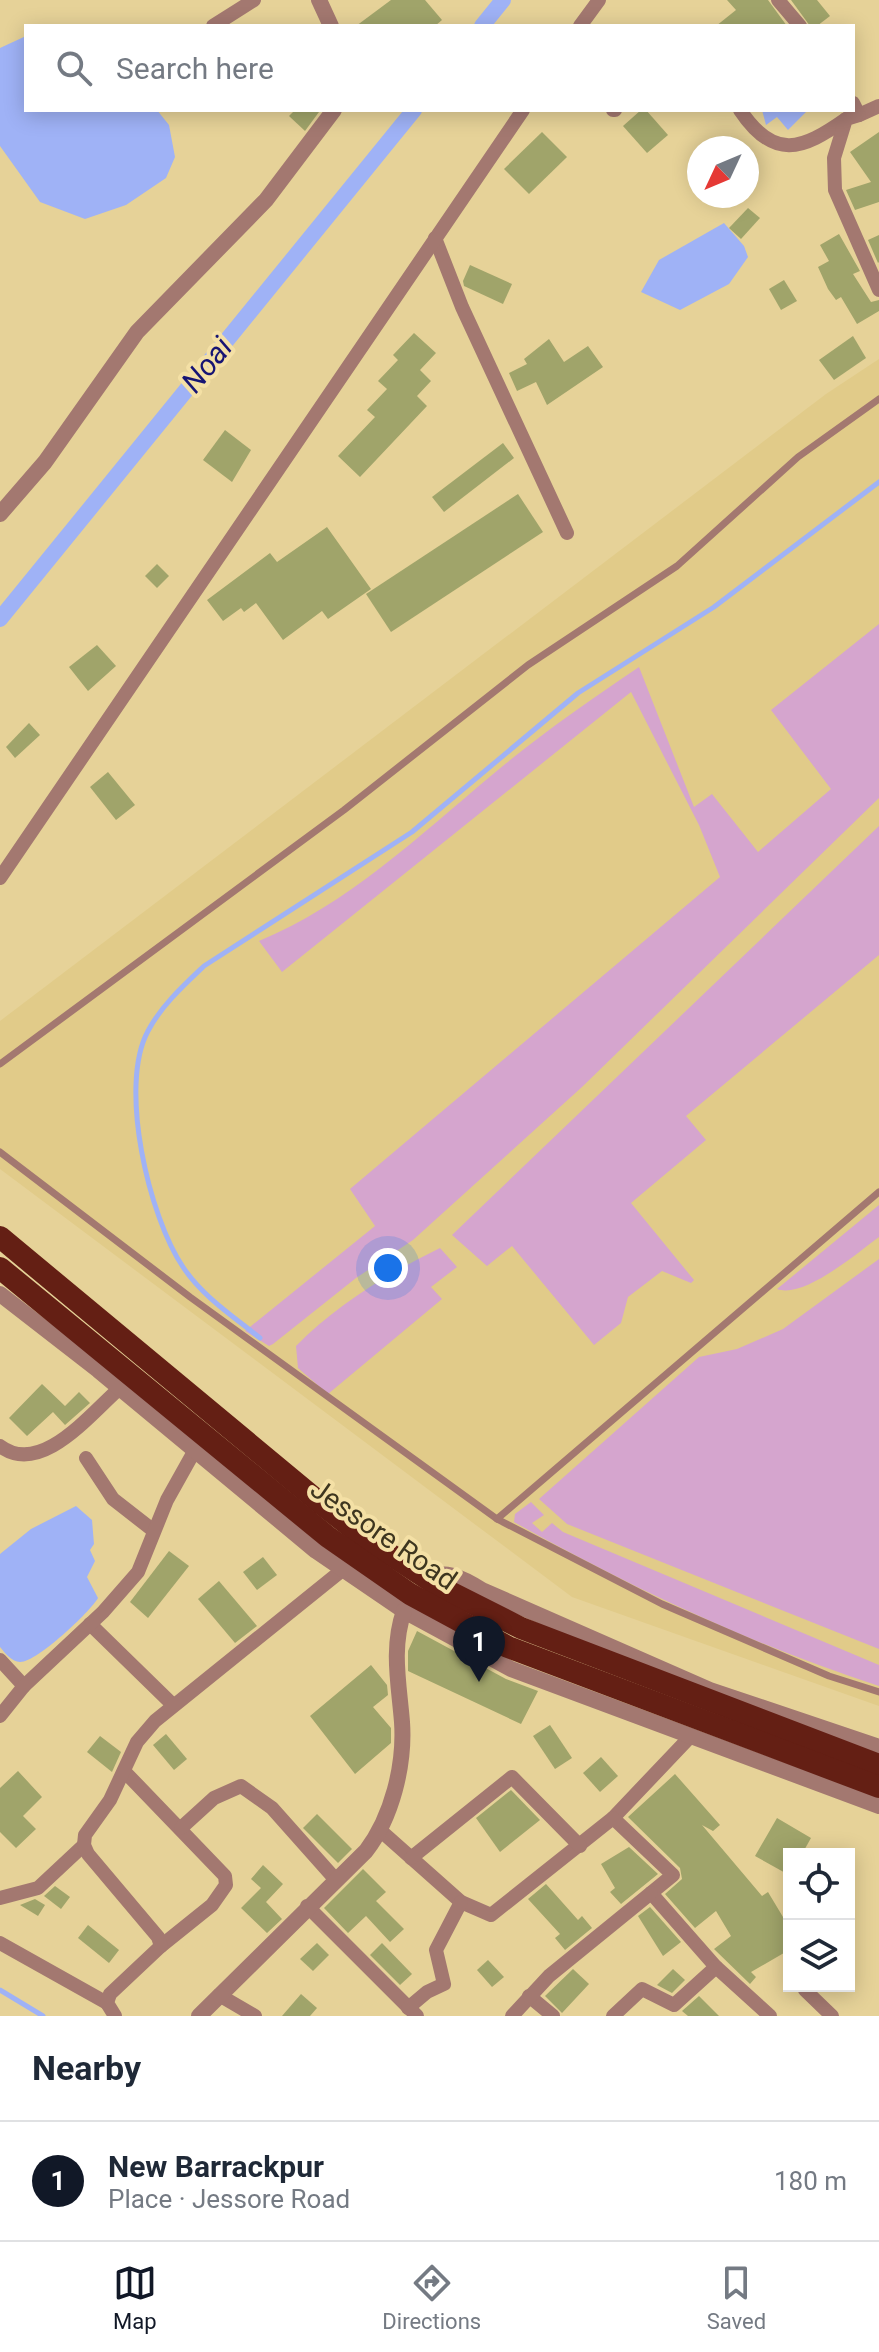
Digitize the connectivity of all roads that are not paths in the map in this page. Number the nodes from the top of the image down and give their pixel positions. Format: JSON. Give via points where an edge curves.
{"nodes":[{"id":1,"x":254,"y":0,"type":"edge"},
{"id":2,"x":319,"y":0,"type":"edge"},
{"id":3,"x":599,"y":0,"type":"edge"},
{"id":4,"x":778,"y":0,"type":"edge"},
{"id":5,"x":216,"y":24,"type":"edge"},
{"id":6,"x":330,"y":24,"type":"edge"},
{"id":7,"x":581,"y":24,"type":"edge"},
{"id":8,"x":798,"y":24,"type":"edge"},
{"id":9,"x":879,"y":106,"type":"edge"},
{"id":10,"x":332,"y":112,"type":"edge"},
{"id":11,"x":522,"y":112,"type":"edge"},
{"id":12,"x":741,"y":112,"type":"edge"},
{"id":13,"x":853,"y":113,"type":"edge"},
{"id":14,"x":435,"y":238,"type":"junction"},
{"id":15,"x":879,"y":290,"type":"edge"},
{"id":16,"x":879,"y":399,"type":"edge"},
{"id":17,"x":0,"y":514,"type":"edge"},
{"id":18,"x":567,"y":533,"type":"dead end"},
{"id":19,"x":0,"y":878,"type":"edge"},
{"id":20,"x":0,"y":1064,"type":"edge"},
{"id":21,"x":0,"y":1152,"type":"edge"},
{"id":22,"x":879,"y":1192,"type":"edge"},
{"id":23,"x":0,"y":1237,"type":"edge"},
{"id":24,"x":0,"y":1268,"type":"edge"},
{"id":25,"x":43,"y":1274,"type":"junction"},
{"id":26,"x":13,"y":1297,"type":"edge"},
{"id":27,"x":0,"y":1317,"type":"edge"},
{"id":28,"x":120,"y":1388,"type":"junction"},
{"id":29,"x":199,"y":1442,"type":"junction"},
{"id":30,"x":0,"y":1446,"type":"edge"},
{"id":31,"x":86,"y":1458,"type":"dead end"},
{"id":32,"x":497,"y":1519,"type":"junction"},
{"id":33,"x":154,"y":1531,"type":"junction"},
{"id":34,"x":350,"y":1564,"type":"junction"},
{"id":35,"x":423,"y":1577,"type":"junction"},
{"id":36,"x":404,"y":1611,"type":"junction"},
{"id":37,"x":90,"y":1624,"type":"junction"},
{"id":38,"x":0,"y":1660,"type":"edge"},
{"id":39,"x":24,"y":1686,"type":"junction"},
{"id":40,"x":879,"y":1692,"type":"edge"},
{"id":41,"x":172,"y":1704,"type":"junction"},
{"id":42,"x":0,"y":1716,"type":"edge"},
{"id":43,"x":689,"y":1738,"type":"junction"},
{"id":44,"x":879,"y":1747,"type":"edge"},
{"id":45,"x":879,"y":1765,"type":"edge"},
{"id":46,"x":124,"y":1771,"type":"junction"},
{"id":47,"x":879,"y":1787,"type":"edge"},
{"id":48,"x":879,"y":1806,"type":"edge"},
{"id":49,"x":613,"y":1818,"type":"junction"},
{"id":50,"x":181,"y":1828,"type":"junction"},
{"id":51,"x":381,"y":1831,"type":"junction"},
{"id":52,"x":84,"y":1845,"type":"junction"},
{"id":53,"x":580,"y":1846,"type":"junction"},
{"id":54,"x":411,"y":1858,"type":"junction"},
{"id":55,"x":336,"y":1880,"type":"junction"},
{"id":56,"x":651,"y":1893,"type":"junction"},
{"id":57,"x":0,"y":1898,"type":"edge"},
{"id":58,"x":461,"y":1902,"type":"junction"},
{"id":59,"x":307,"y":1906,"type":"junction"},
{"id":60,"x":0,"y":1943,"type":"edge"},
{"id":61,"x":161,"y":1946,"type":"junction"},
{"id":62,"x":716,"y":1967,"type":"junction"},
{"id":63,"x":807,"y":1992,"type":"edge"},
{"id":64,"x":219,"y":1995,"type":"junction"},
{"id":65,"x":529,"y":1996,"type":"junction"},
{"id":66,"x":668,"y":2003,"type":"junction"},
{"id":67,"x":111,"y":2010,"type":"edge"},
{"id":68,"x":413,"y":2012,"type":"edge"},
{"id":69,"x":199,"y":2016,"type":"edge"},
{"id":70,"x":255,"y":2016,"type":"edge"},
{"id":71,"x":512,"y":2016,"type":"edge"},
{"id":72,"x":553,"y":2016,"type":"edge"},
{"id":73,"x":613,"y":2016,"type":"edge"},
{"id":74,"x":681,"y":2016,"type":"edge"},
{"id":75,"x":770,"y":2016,"type":"edge"},
{"id":76,"x":832,"y":2016,"type":"edge"}],
"edges":[{"from":1,"to":5,"type":"street"},
{"from":2,"to":6,"type":"street"},
{"from":3,"to":7,"type":"street"},
{"from":4,"to":8,"type":"street"},
{"from":9,"to":13,"type":"street"},
{"from":10,"to":17,"type":"street","via":[[266,200],[137,332],[45,462]]},
{"from":11,"to":14,"type":"street"},
{"from":12,"to":13,"type":"street","via":[[755,132],[787,147],[812,142]]},
{"from":13,"to":15,"type":"street","via":[[834,158],[835,190]]},
{"from":14,"to":18,"type":"street"},
{"from":14,"to":19,"type":"street"},
{"from":16,"to":20,"type":"lane","via":[[798,457],[677,566],[528,665],[344,810]]},
{"from":21,"to":32,"type":"lane"},
{"from":22,"to":32,"type":"lane"},
{"from":23,"to":25,"type":"highway"},
{"from":24,"to":26,"type":"highway","name":"Jessore Road"},
{"from":25,"to":26,"type":"street"},
{"from":25,"to":35,"type":"highway","via":[[319,1502]]},
{"from":26,"to":27,"type":"street"},
{"from":26,"to":28,"type":"street"},
{"from":26,"to":29,"type":"highway","name":"Jessore Road"},
{"from":28,"to":29,"type":"street"},
{"from":28,"to":30,"type":"street","via":[[61,1439],[30,1456],[18,1457]]},
{"from":29,"to":33,"type":"street"},
{"from":29,"to":34,"type":"highway","name":"Jessore Road"},
{"from":31,"to":33,"type":"street","via":[[113,1499]]},
{"from":32,"to":40,"type":"lane","via":[[662,1604]]},
{"from":33,"to":37,"type":"street","via":[[138,1572]]},
{"from":34,"to":36,"type":"street"},
{"from":34,"to":41,"type":"street"},
{"from":34,"to":47,"type":"highway","name":"Jessore Road","via":[[508,1647]]},
{"from":35,"to":44,"type":"street","via":[[457,1575],[710,1690]]},
{"from":35,"to":45,"type":"highway","via":[[521,1628]]},
{"from":36,"to":43,"type":"street","via":[[511,1669]]},
{"from":36,"to":51,"type":"street","via":[[395,1662],[403,1748]]},
{"from":37,"to":39,"type":"street"},
{"from":37,"to":41,"type":"street"},
{"from":38,"to":39,"type":"street"},
{"from":39,"to":42,"type":"street"},
{"from":41,"to":46,"type":"street","via":[[137,1742]]},
{"from":43,"to":48,"type":"street"},
{"from":43,"to":49,"type":"street"},
{"from":46,"to":50,"type":"street"},
{"from":46,"to":52,"type":"street"},
{"from":49,"to":53,"type":"street"},
{"from":49,"to":56,"type":"street","via":[[673,1875]]},
{"from":50,"to":55,"type":"street","via":[[214,1798],[241,1786],[272,1808]]},
{"from":50,"to":61,"type":"street","via":[[225,1876],[226,1885],[212,1905]]},
{"from":51,"to":54,"type":"street"},
{"from":51,"to":55,"type":"street"},
{"from":52,"to":57,"type":"street","via":[[38,1888]]},
{"from":52,"to":61,"type":"street"},
{"from":53,"to":54,"type":"street","via":[[512,1777]]},
{"from":53,"to":58,"type":"street","via":[[491,1915]]},
{"from":54,"to":58,"type":"street"},
{"from":55,"to":59,"type":"street"},
{"from":56,"to":62,"type":"street"},
{"from":56,"to":65,"type":"street"},
{"from":58,"to":68,"type":"street","via":[[436,1950],[444,1984],[427,1992]]},
{"from":59,"to":64,"type":"street"},
{"from":59,"to":68,"type":"street"},
{"from":60,"to":67,"type":"street"},
{"from":61,"to":67,"type":"street","via":[[110,1994]]},
{"from":62,"to":66,"type":"street","via":[[682,2000]]},
{"from":62,"to":75,"type":"street"},
{"from":63,"to":76,"type":"street"},
{"from":64,"to":69,"type":"street"},
{"from":64,"to":70,"type":"street"},
{"from":65,"to":71,"type":"street"},
{"from":65,"to":72,"type":"street"},
{"from":66,"to":73,"type":"street","via":[[642,1989]]},
{"from":66,"to":74,"type":"street"}]}
